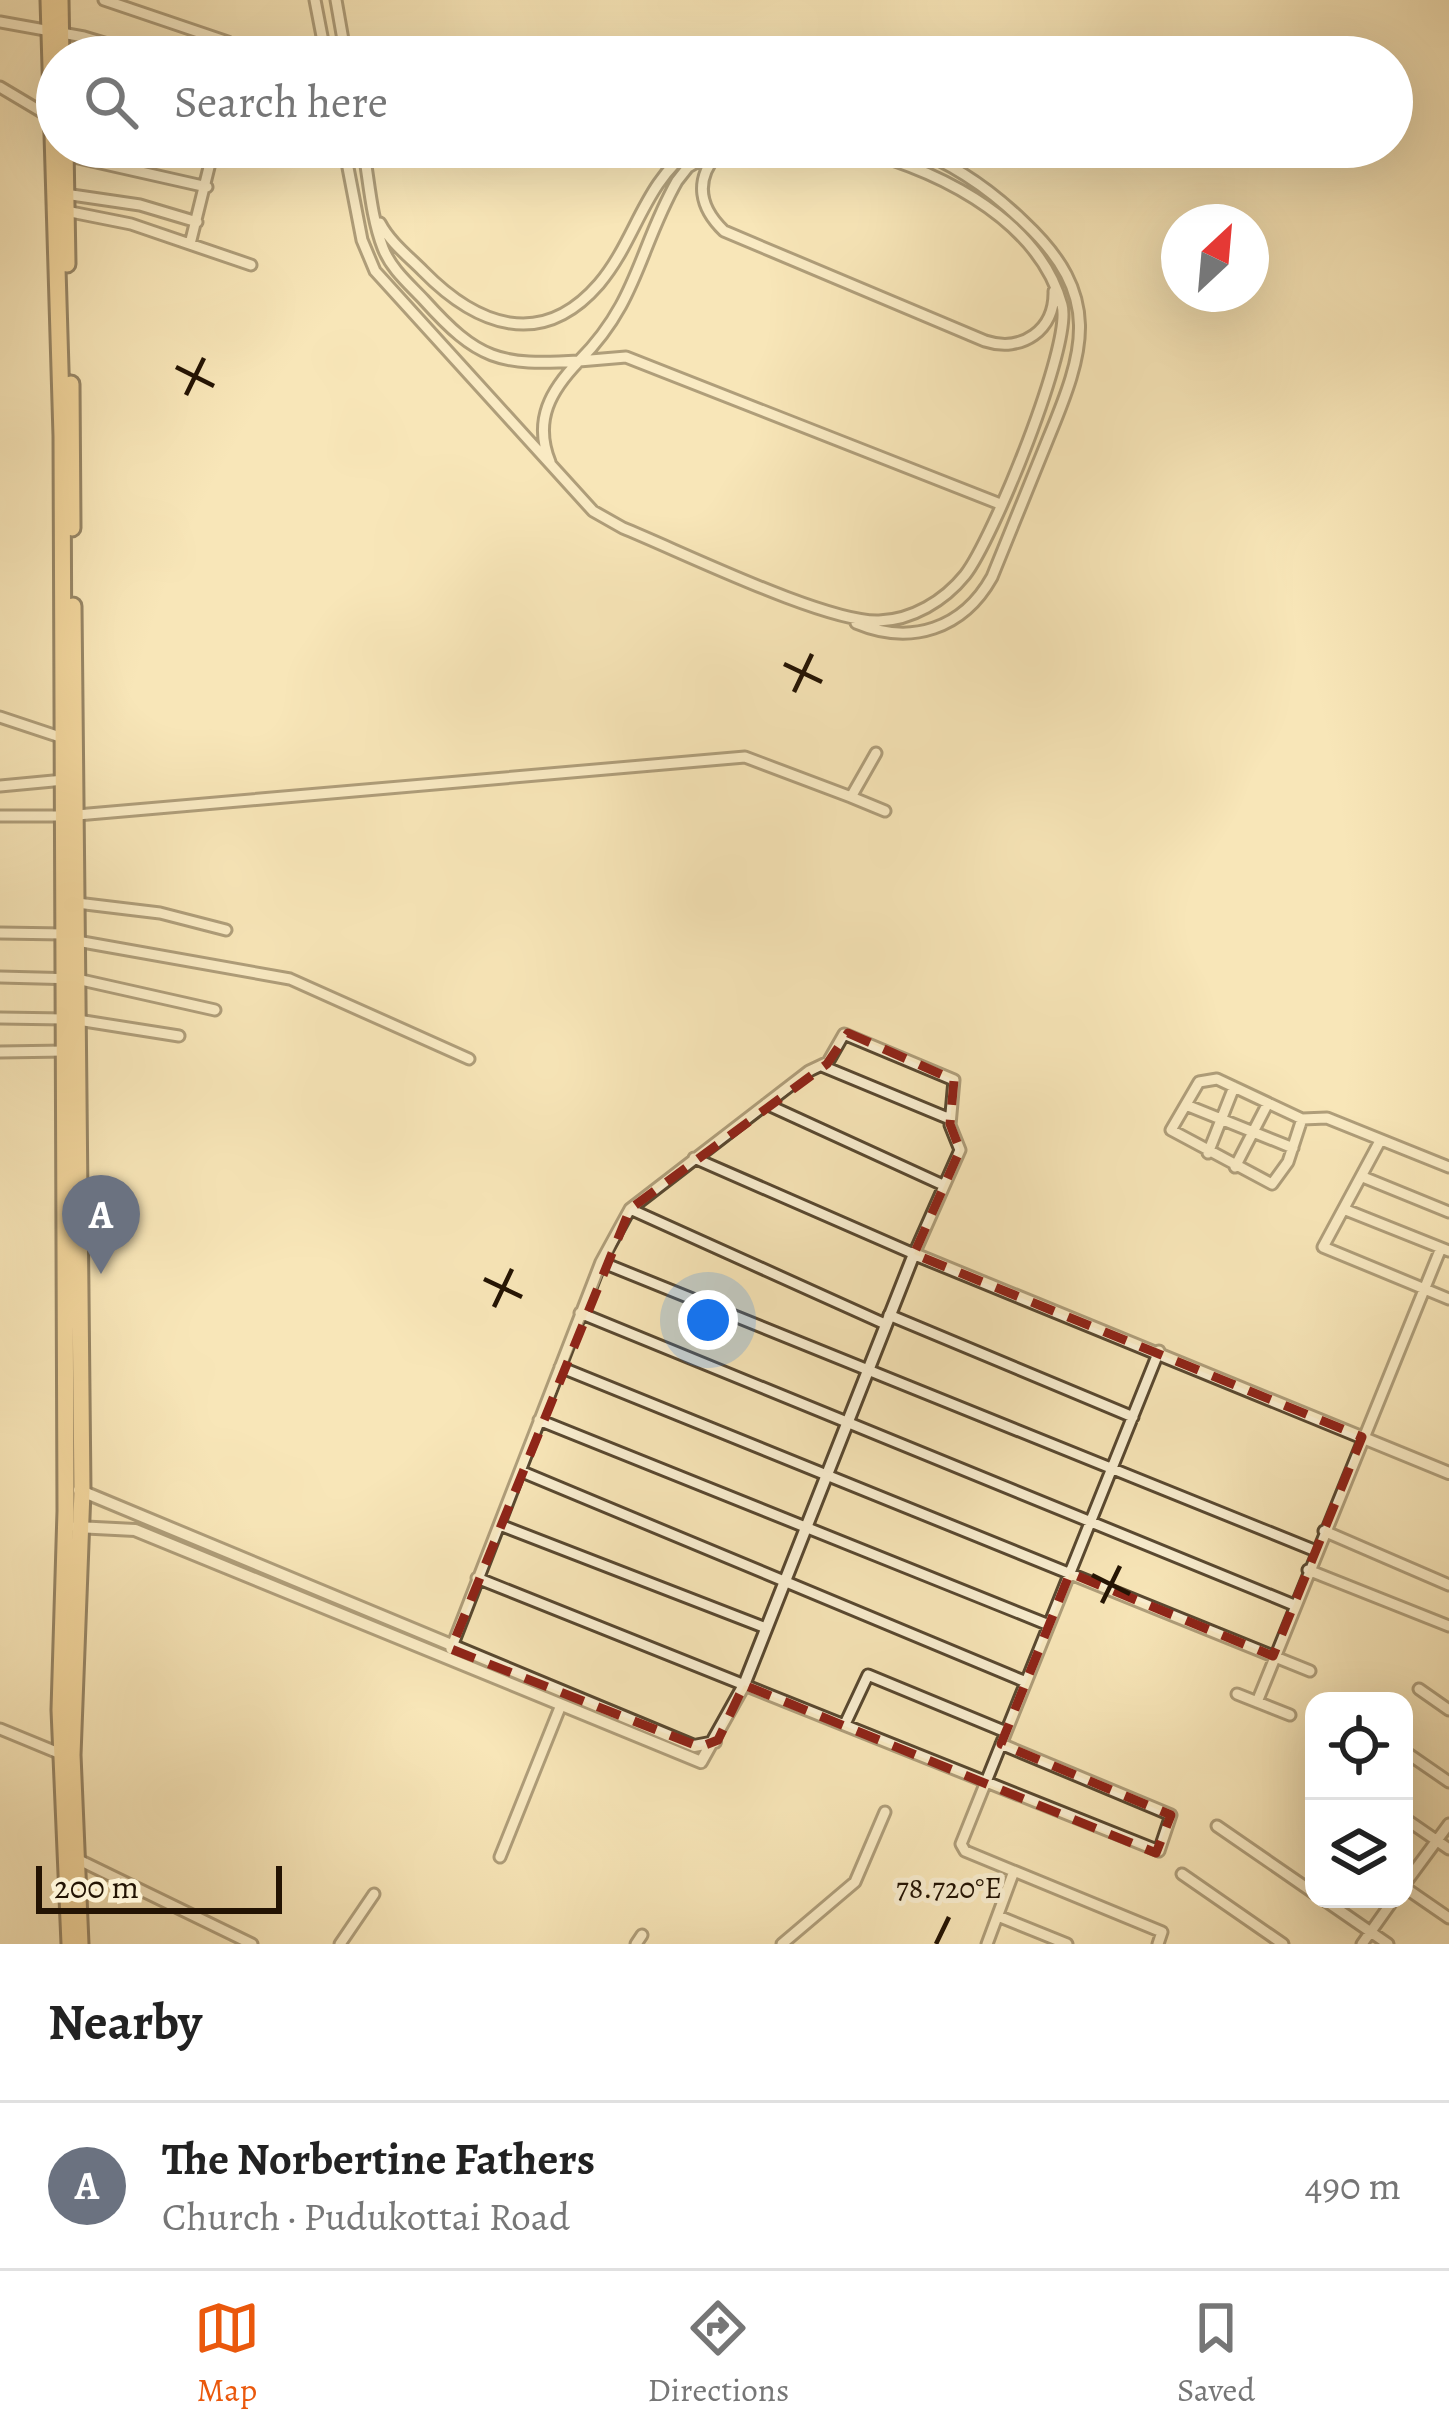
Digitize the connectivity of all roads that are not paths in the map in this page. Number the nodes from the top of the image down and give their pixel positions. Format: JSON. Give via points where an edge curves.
{"nodes":[{"id":1,"x":49,"y":0,"type":"edge"},
{"id":2,"x":60,"y":0,"type":"edge"},
{"id":3,"x":104,"y":0,"type":"edge"},
{"id":4,"x":315,"y":0,"type":"edge"},
{"id":5,"x":336,"y":0,"type":"edge"},
{"id":6,"x":0,"y":22,"type":"edge"},
{"id":7,"x":55,"y":33,"type":"junction"},
{"id":8,"x":55,"y":36,"type":"edge"},
{"id":9,"x":56,"y":36,"type":"edge"},
{"id":10,"x":67,"y":36,"type":"edge"},
{"id":11,"x":213,"y":36,"type":"edge"},
{"id":12,"x":322,"y":36,"type":"edge"},
{"id":13,"x":342,"y":36,"type":"edge"},
{"id":14,"x":0,"y":87,"type":"edge"},
{"id":15,"x":36,"y":108,"type":"edge"},
{"id":16,"x":53,"y":168,"type":"edge"},
{"id":17,"x":65,"y":168,"type":"edge"},
{"id":18,"x":132,"y":168,"type":"edge"},
{"id":19,"x":211,"y":168,"type":"edge"},
{"id":20,"x":348,"y":168,"type":"edge"},
{"id":21,"x":367,"y":168,"type":"edge"},
{"id":22,"x":671,"y":168,"type":"edge"},
{"id":23,"x":687,"y":168,"type":"edge"},
{"id":24,"x":707,"y":168,"type":"edge"},
{"id":25,"x":915,"y":168,"type":"edge"},
{"id":26,"x":951,"y":168,"type":"edge"},
{"id":27,"x":207,"y":187,"type":"junction"},
{"id":28,"x":66,"y":203,"type":"junction"},
{"id":29,"x":374,"y":206,"type":"junction"},
{"id":30,"x":197,"y":222,"type":"junction"},
{"id":31,"x":190,"y":244,"type":"junction"},
{"id":32,"x":251,"y":265,"type":"dead end"},
{"id":33,"x":1054,"y":286,"type":"junction"},
{"id":34,"x":579,"y":361,"type":"junction"},
{"id":35,"x":563,"y":481,"type":"junction"},
{"id":36,"x":1000,"y":504,"type":"junction"},
{"id":37,"x":838,"y":614,"type":"junction"},
{"id":38,"x":0,"y":717,"type":"edge"},
{"id":39,"x":63,"y":738,"type":"junction"},
{"id":40,"x":876,"y":753,"type":"dead end"},
{"id":41,"x":64,"y":781,"type":"junction"},
{"id":42,"x":0,"y":786,"type":"edge"},
{"id":43,"x":851,"y":797,"type":"junction"},
{"id":44,"x":885,"y":811,"type":"dead end"},
{"id":45,"x":71,"y":815,"type":"junction"},
{"id":46,"x":0,"y":816,"type":"edge"},
{"id":47,"x":77,"y":903,"type":"junction"},
{"id":48,"x":226,"y":930,"type":"dead end"},
{"id":49,"x":0,"y":933,"type":"edge"},
{"id":50,"x":71,"y":937,"type":"junction"},
{"id":51,"x":0,"y":977,"type":"edge"},
{"id":52,"x":71,"y":979,"type":"junction"},
{"id":53,"x":215,"y":1010,"type":"dead end"},
{"id":54,"x":0,"y":1018,"type":"edge"},
{"id":55,"x":71,"y":1019,"type":"junction"},
{"id":56,"x":179,"y":1036,"type":"dead end"},
{"id":57,"x":65,"y":1051,"type":"junction"},
{"id":58,"x":0,"y":1052,"type":"edge"},
{"id":59,"x":469,"y":1059,"type":"dead end"},
{"id":60,"x":822,"y":1066,"type":"junction"},
{"id":61,"x":1234,"y":1087,"type":"junction"},
{"id":62,"x":1268,"y":1103,"type":"junction"},
{"id":63,"x":766,"y":1104,"type":"junction"},
{"id":64,"x":1186,"y":1105,"type":"junction"},
{"id":65,"x":950,"y":1119,"type":"junction"},
{"id":66,"x":1302,"y":1119,"type":"junction"},
{"id":67,"x":1220,"y":1122,"type":"junction"},
{"id":68,"x":1252,"y":1134,"type":"junction"},
{"id":69,"x":1381,"y":1141,"type":"junction"},
{"id":70,"x":1293,"y":1148,"type":"junction"},
{"id":71,"x":1208,"y":1153,"type":"junction"},
{"id":72,"x":694,"y":1158,"type":"junction"},
{"id":73,"x":1235,"y":1167,"type":"junction"},
{"id":74,"x":1449,"y":1167,"type":"edge"},
{"id":75,"x":71,"y":1172,"type":"junction"},
{"id":76,"x":1363,"y":1177,"type":"junction"},
{"id":77,"x":943,"y":1185,"type":"junction"},
{"id":78,"x":630,"y":1209,"type":"junction"},
{"id":79,"x":1346,"y":1210,"type":"junction"},
{"id":80,"x":1449,"y":1212,"type":"edge"},
{"id":81,"x":1445,"y":1249,"type":"edge"},
{"id":82,"x":914,"y":1254,"type":"junction"},
{"id":83,"x":601,"y":1262,"type":"junction"},
{"id":84,"x":1424,"y":1289,"type":"junction"},
{"id":85,"x":1449,"y":1299,"type":"edge"},
{"id":86,"x":580,"y":1313,"type":"junction"},
{"id":87,"x":887,"y":1319,"type":"junction"},
{"id":88,"x":1159,"y":1351,"type":"junction"},
{"id":89,"x":560,"y":1366,"type":"junction"},
{"id":90,"x":866,"y":1369,"type":"junction"},
{"id":91,"x":1132,"y":1417,"type":"junction"},
{"id":92,"x":538,"y":1420,"type":"junction"},
{"id":93,"x":845,"y":1421,"type":"junction"},
{"id":94,"x":1362,"y":1437,"type":"junction"},
{"id":95,"x":1112,"y":1468,"type":"junction"},
{"id":96,"x":520,"y":1472,"type":"junction"},
{"id":97,"x":1449,"y":1473,"type":"edge"},
{"id":98,"x":824,"y":1474,"type":"junction"},
{"id":99,"x":74,"y":1488,"type":"junction"},
{"id":100,"x":1090,"y":1522,"type":"junction"},
{"id":101,"x":500,"y":1525,"type":"junction"},
{"id":102,"x":804,"y":1525,"type":"junction"},
{"id":103,"x":74,"y":1527,"type":"junction"},
{"id":104,"x":1324,"y":1532,"type":"junction"},
{"id":105,"x":1316,"y":1551,"type":"junction"},
{"id":106,"x":1308,"y":1570,"type":"junction"},
{"id":107,"x":1070,"y":1574,"type":"junction"},
{"id":108,"x":477,"y":1578,"type":"junction"},
{"id":109,"x":783,"y":1580,"type":"junction"},
{"id":110,"x":1449,"y":1585,"type":"edge"},
{"id":111,"x":315,"y":1598,"type":"junction"},
{"id":112,"x":1294,"y":1605,"type":"junction"},
{"id":113,"x":1049,"y":1625,"type":"junction"},
{"id":114,"x":1449,"y":1626,"type":"edge"},
{"id":115,"x":766,"y":1628,"type":"junction"},
{"id":116,"x":451,"y":1648,"type":"junction"},
{"id":117,"x":1274,"y":1656,"type":"junction"},
{"id":118,"x":1310,"y":1671,"type":"dead end"},
{"id":119,"x":1026,"y":1682,"type":"junction"},
{"id":120,"x":744,"y":1684,"type":"junction"},
{"id":121,"x":1419,"y":1689,"type":"dead end"},
{"id":122,"x":1237,"y":1694,"type":"dead end"},
{"id":123,"x":556,"y":1699,"type":"junction"},
{"id":124,"x":1257,"y":1702,"type":"junction"},
{"id":125,"x":1449,"y":1709,"type":"edge"},
{"id":126,"x":1290,"y":1715,"type":"dead end"},
{"id":127,"x":845,"y":1724,"type":"junction"},
{"id":128,"x":0,"y":1729,"type":"edge"},
{"id":129,"x":1006,"y":1732,"type":"junction"},
{"id":130,"x":1001,"y":1744,"type":"junction"},
{"id":131,"x":66,"y":1755,"type":"junction"},
{"id":132,"x":1413,"y":1757,"type":"edge"},
{"id":133,"x":1449,"y":1782,"type":"edge"},
{"id":134,"x":986,"y":1783,"type":"junction"},
{"id":135,"x":885,"y":1812,"type":"dead end"},
{"id":136,"x":1413,"y":1824,"type":"edge"},
{"id":137,"x":1449,"y":1824,"type":"edge"},
{"id":138,"x":1217,"y":1826,"type":"dead end"},
{"id":139,"x":1436,"y":1840,"type":"junction"},
{"id":140,"x":1449,"y":1849,"type":"edge"},
{"id":141,"x":500,"y":1857,"type":"dead end"},
{"id":142,"x":76,"y":1859,"type":"junction"},
{"id":143,"x":1014,"y":1871,"type":"junction"},
{"id":144,"x":1413,"y":1873,"type":"edge"},
{"id":145,"x":1182,"y":1874,"type":"dead end"},
{"id":146,"x":1305,"y":1887,"type":"edge"},
{"id":147,"x":1413,"y":1892,"type":"edge"},
{"id":148,"x":374,"y":1894,"type":"dead end"},
{"id":149,"x":1336,"y":1908,"type":"edge"},
{"id":150,"x":1387,"y":1908,"type":"edge"},
{"id":151,"x":998,"y":1916,"type":"junction"},
{"id":152,"x":1449,"y":1918,"type":"edge"},
{"id":153,"x":1370,"y":1932,"type":"junction"},
{"id":154,"x":70,"y":1944,"type":"edge"},
{"id":155,"x":80,"y":1944,"type":"edge"},
{"id":156,"x":252,"y":1944,"type":"edge"},
{"id":157,"x":340,"y":1944,"type":"edge"},
{"id":158,"x":782,"y":1944,"type":"edge"},
{"id":159,"x":987,"y":1944,"type":"edge"},
{"id":160,"x":1067,"y":1944,"type":"edge"},
{"id":161,"x":1158,"y":1944,"type":"edge"},
{"id":162,"x":1283,"y":1944,"type":"edge"},
{"id":163,"x":1362,"y":1944,"type":"edge"},
{"id":164,"x":1388,"y":1944,"type":"edge"}],
"edges":[{"from":1,"to":7,"type":"highway"},
{"from":2,"to":7,"type":"highway"},
{"from":3,"to":11,"type":"street"},
{"from":4,"to":12,"type":"street"},
{"from":5,"to":13,"type":"street"},
{"from":6,"to":7,"type":"street"},
{"from":7,"to":8,"type":"highway"},
{"from":7,"to":9,"type":"highway"},
{"from":7,"to":10,"type":"street"},
{"from":14,"to":15,"type":"street"},
{"from":16,"to":39,"type":"highway"},
{"from":17,"to":28,"type":"highway"},
{"from":18,"to":27,"type":"street"},
{"from":19,"to":27,"type":"street"},
{"from":20,"to":35,"type":"street","via":[[375,272]]},
{"from":21,"to":29,"type":"street"},
{"from":22,"to":29,"type":"street","via":[[610,269],[582,300],[532,322],[483,318],[453,301],[386,235]]},
{"from":23,"to":34,"type":"street","via":[[625,307]]},
{"from":24,"to":33,"type":"street","via":[[704,204],[724,231],[1002,345],[1041,330]]},
{"from":25,"to":33,"type":"street","via":[[964,193],[1029,247]]},
{"from":26,"to":37,"type":"street","via":[[1042,238],[1068,274],[1081,318],[1079,363],[976,601],[940,628],[890,632]]},
{"from":27,"to":30,"type":"street"},
{"from":28,"to":30,"type":"street","via":[[140,205]]},
{"from":28,"to":31,"type":"street"},
{"from":28,"to":45,"type":"highway"},
{"from":29,"to":34,"type":"street","via":[[387,257],[463,341],[510,363]]},
{"from":30,"to":31,"type":"street"},
{"from":31,"to":32,"type":"street"},
{"from":33,"to":36,"type":"street","via":[[1065,318],[1059,357]]},
{"from":34,"to":35,"type":"street","via":[[543,419],[546,452]]},
{"from":34,"to":36,"type":"street","via":[[638,360]]},
{"from":35,"to":37,"type":"street","via":[[612,523]]},
{"from":36,"to":37,"type":"street","via":[[974,562],[924,610],[881,621]]},
{"from":38,"to":39,"type":"street"},
{"from":39,"to":41,"type":"highway"},
{"from":40,"to":43,"type":"street"},
{"from":41,"to":42,"type":"street"},
{"from":41,"to":45,"type":"highway"},
{"from":43,"to":44,"type":"street"},
{"from":43,"to":45,"type":"street","via":[[745,757]]},
{"from":45,"to":46,"type":"street"},
{"from":45,"to":47,"type":"highway"},
{"from":45,"to":50,"type":"highway"},
{"from":47,"to":48,"type":"street"},
{"from":47,"to":50,"type":"highway"},
{"from":49,"to":50,"type":"street"},
{"from":50,"to":52,"type":"highway"},
{"from":50,"to":59,"type":"street","via":[[290,979]]},
{"from":51,"to":52,"type":"street"},
{"from":52,"to":53,"type":"street"},
{"from":52,"to":55,"type":"highway"},
{"from":54,"to":55,"type":"street"},
{"from":55,"to":56,"type":"street"},
{"from":55,"to":57,"type":"highway"},
{"from":55,"to":75,"type":"highway"},
{"from":57,"to":58,"type":"street"},
{"from":57,"to":75,"type":"highway"},
{"from":60,"to":63,"type":"street"},
{"from":60,"to":65,"type":"street"},
{"from":60,"to":65,"type":"street","via":[[848,1033],[952,1075]]},
{"from":61,"to":62,"type":"street"},
{"from":61,"to":64,"type":"street","via":[[1199,1082]]},
{"from":61,"to":67,"type":"street"},
{"from":62,"to":66,"type":"street"},
{"from":62,"to":68,"type":"street"},
{"from":63,"to":72,"type":"street"},
{"from":63,"to":77,"type":"street"},
{"from":64,"to":67,"type":"street"},
{"from":64,"to":71,"type":"street","via":[[1171,1130]]},
{"from":65,"to":77,"type":"street","via":[[962,1144]]},
{"from":66,"to":69,"type":"street","via":[[1327,1118]]},
{"from":66,"to":70,"type":"street"},
{"from":67,"to":68,"type":"street"},
{"from":67,"to":71,"type":"street"},
{"from":68,"to":70,"type":"street"},
{"from":68,"to":73,"type":"street"},
{"from":69,"to":74,"type":"street"},
{"from":69,"to":76,"type":"street"},
{"from":70,"to":73,"type":"street","via":[[1272,1184]]},
{"from":71,"to":73,"type":"street"},
{"from":72,"to":78,"type":"street"},
{"from":72,"to":82,"type":"street"},
{"from":75,"to":99,"type":"highway"},
{"from":76,"to":79,"type":"street"},
{"from":76,"to":80,"type":"street"},
{"from":77,"to":82,"type":"street"},
{"from":78,"to":83,"type":"street"},
{"from":78,"to":87,"type":"street"},
{"from":79,"to":81,"type":"street"},
{"from":79,"to":84,"type":"street","via":[[1323,1247]]},
{"from":81,"to":84,"type":"street"},
{"from":82,"to":87,"type":"street"},
{"from":82,"to":88,"type":"street"},
{"from":83,"to":86,"type":"street"},
{"from":83,"to":90,"type":"street"},
{"from":84,"to":85,"type":"street"},
{"from":84,"to":94,"type":"street"},
{"from":86,"to":89,"type":"street"},
{"from":86,"to":93,"type":"street"},
{"from":87,"to":90,"type":"street"},
{"from":87,"to":91,"type":"street"},
{"from":88,"to":91,"type":"street"},
{"from":88,"to":94,"type":"street"},
{"from":89,"to":92,"type":"street"},
{"from":89,"to":98,"type":"street"},
{"from":90,"to":93,"type":"street"},
{"from":90,"to":95,"type":"street"},
{"from":91,"to":95,"type":"street"},
{"from":92,"to":96,"type":"street"},
{"from":92,"to":102,"type":"street"},
{"from":93,"to":98,"type":"street"},
{"from":93,"to":100,"type":"street"},
{"from":94,"to":97,"type":"street"},
{"from":94,"to":104,"type":"street"},
{"from":95,"to":100,"type":"street"},
{"from":95,"to":105,"type":"street"},
{"from":96,"to":101,"type":"street"},
{"from":96,"to":109,"type":"street"},
{"from":98,"to":102,"type":"street"},
{"from":98,"to":107,"type":"street"},
{"from":99,"to":103,"type":"highway"},
{"from":99,"to":111,"type":"street"},
{"from":100,"to":107,"type":"street"},
{"from":100,"to":112,"type":"street"},
{"from":101,"to":108,"type":"street"},
{"from":101,"to":115,"type":"street"},
{"from":102,"to":109,"type":"street"},
{"from":102,"to":113,"type":"street"},
{"from":103,"to":111,"type":"street","via":[[135,1530]]},
{"from":103,"to":131,"type":"highway"},
{"from":104,"to":105,"type":"street"},
{"from":104,"to":110,"type":"street"},
{"from":105,"to":106,"type":"street"},
{"from":106,"to":112,"type":"street"},
{"from":106,"to":114,"type":"street"},
{"from":107,"to":113,"type":"street"},
{"from":107,"to":117,"type":"street"},
{"from":108,"to":116,"type":"street"},
{"from":108,"to":120,"type":"street"},
{"from":109,"to":115,"type":"street"},
{"from":109,"to":119,"type":"street"},
{"from":111,"to":116,"type":"street"},
{"from":111,"to":123,"type":"street"},
{"from":112,"to":117,"type":"street"},
{"from":113,"to":119,"type":"street"},
{"from":115,"to":120,"type":"street"},
{"from":116,"to":123,"type":"street"},
{"from":117,"to":118,"type":"street"},
{"from":117,"to":124,"type":"street"},
{"from":119,"to":129,"type":"street"},
{"from":120,"to":123,"type":"street","via":[[718,1740],[694,1746]]},
{"from":120,"to":127,"type":"street"},
{"from":121,"to":125,"type":"street"},
{"from":122,"to":124,"type":"street"},
{"from":123,"to":141,"type":"street"},
{"from":124,"to":126,"type":"street"},
{"from":127,"to":129,"type":"street","via":[[868,1675]]},
{"from":127,"to":134,"type":"street"},
{"from":128,"to":131,"type":"street"},
{"from":129,"to":130,"type":"street"},
{"from":130,"to":134,"type":"street"},
{"from":130,"to":134,"type":"street","via":[[1173,1821],[1156,1853]]},
{"from":131,"to":142,"type":"highway"},
{"from":131,"to":154,"type":"highway"},
{"from":132,"to":133,"type":"street"},
{"from":134,"to":143,"type":"street","via":[[961,1848]]},
{"from":135,"to":158,"type":"street","via":[[855,1882]]},
{"from":136,"to":139,"type":"street"},
{"from":137,"to":139,"type":"street"},
{"from":138,"to":146,"type":"street"},
{"from":139,"to":140,"type":"street"},
{"from":139,"to":144,"type":"street"},
{"from":142,"to":155,"type":"highway"},
{"from":142,"to":156,"type":"street"},
{"from":143,"to":151,"type":"street"},
{"from":143,"to":161,"type":"street","via":[[1162,1932]]},
{"from":145,"to":162,"type":"street"},
{"from":147,"to":152,"type":"street"},
{"from":148,"to":157,"type":"street"},
{"from":149,"to":153,"type":"street"},
{"from":150,"to":153,"type":"street"},
{"from":151,"to":159,"type":"street"},
{"from":151,"to":160,"type":"street"},
{"from":153,"to":163,"type":"street"},
{"from":153,"to":164,"type":"street"}]}
